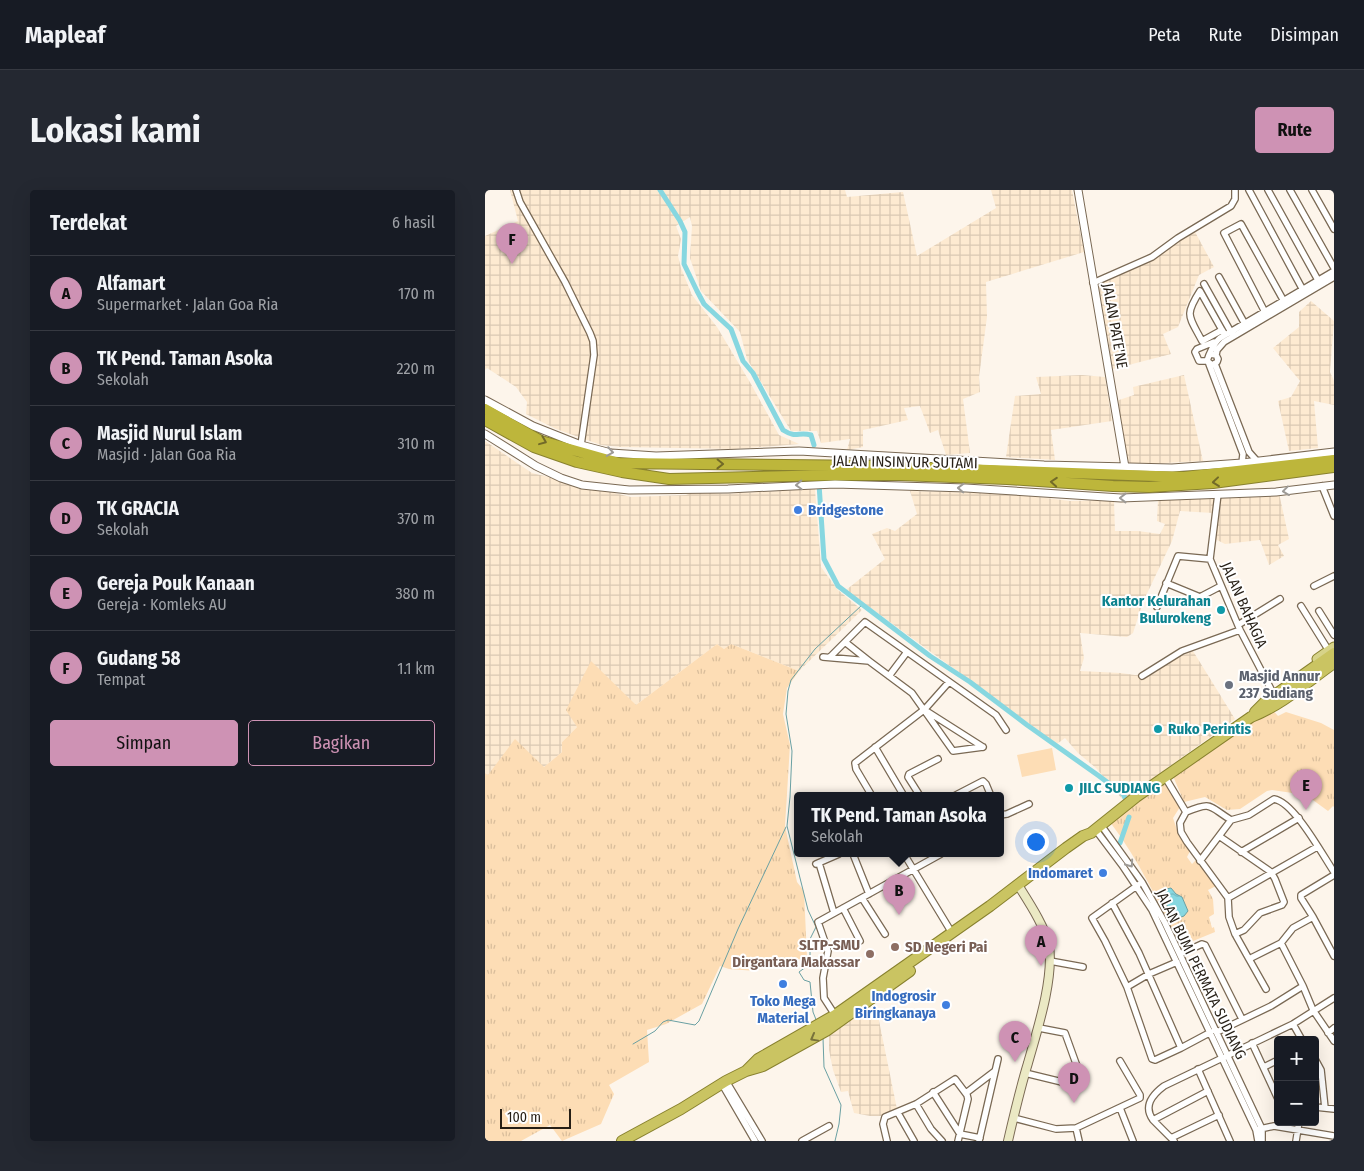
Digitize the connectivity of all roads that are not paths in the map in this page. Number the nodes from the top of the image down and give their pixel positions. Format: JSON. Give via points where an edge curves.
{"nodes":[{"id":1,"x":516,"y":190,"type":"edge"},
{"id":2,"x":1078,"y":190,"type":"edge"},
{"id":3,"x":1235,"y":190,"type":"edge"},
{"id":4,"x":1249,"y":190,"type":"edge"},
{"id":5,"x":1268,"y":190,"type":"edge"},
{"id":6,"x":1290,"y":190,"type":"edge"},
{"id":7,"x":1312,"y":190,"type":"edge"},
{"id":8,"x":1334,"y":229,"type":"edge"},
{"id":9,"x":1334,"y":269,"type":"edge"},
{"id":10,"x":1219,"y":277,"type":"dead end"},
{"id":11,"x":1334,"y":277,"type":"edge"},
{"id":12,"x":1093,"y":283,"type":"junction"},
{"id":13,"x":1319,"y":283,"type":"junction"},
{"id":14,"x":1204,"y":284,"type":"dead end"},
{"id":15,"x":1304,"y":292,"type":"junction"},
{"id":16,"x":1285,"y":303,"type":"junction"},
{"id":17,"x":1266,"y":314,"type":"junction"},
{"id":18,"x":1246,"y":326,"type":"junction"},
{"id":19,"x":1228,"y":333,"type":"junction"},
{"id":20,"x":1216,"y":341,"type":"junction"},
{"id":21,"x":1213,"y":355,"type":"junction"},
{"id":22,"x":1211,"y":363,"type":"junction"},
{"id":23,"x":485,"y":400,"type":"edge"},
{"id":24,"x":485,"y":410,"type":"edge"},
{"id":25,"x":485,"y":420,"type":"edge"},
{"id":26,"x":485,"y":434,"type":"edge"},
{"id":27,"x":581,"y":445,"type":"junction"},
{"id":28,"x":1334,"y":452,"type":"edge"},
{"id":29,"x":1246,"y":453,"type":"junction"},
{"id":30,"x":1334,"y":460,"type":"edge"},
{"id":31,"x":1257,"y":462,"type":"junction"},
{"id":32,"x":1242,"y":463,"type":"junction"},
{"id":33,"x":1125,"y":467,"type":"junction"},
{"id":34,"x":1334,"y":467,"type":"edge"},
{"id":35,"x":1334,"y":485,"type":"edge"},
{"id":36,"x":1322,"y":486,"type":"junction"},
{"id":37,"x":1218,"y":494,"type":"junction"},
{"id":38,"x":1334,"y":516,"type":"edge"},
{"id":39,"x":1210,"y":560,"type":"junction"},
{"id":40,"x":1334,"y":576,"type":"edge"},
{"id":41,"x":1167,"y":583,"type":"junction"},
{"id":42,"x":1221,"y":586,"type":"junction"},
{"id":43,"x":1314,"y":586,"type":"dead end"},
{"id":44,"x":1280,"y":599,"type":"dead end"},
{"id":45,"x":1301,"y":606,"type":"dead end"},
{"id":46,"x":1157,"y":607,"type":"dead end"},
{"id":47,"x":1319,"y":611,"type":"dead end"},
{"id":48,"x":1239,"y":628,"type":"junction"},
{"id":49,"x":1334,"y":635,"type":"edge"},
{"id":50,"x":845,"y":642,"type":"junction"},
{"id":51,"x":1332,"y":650,"type":"edge"},
{"id":52,"x":907,"y":652,"type":"junction"},
{"id":53,"x":869,"y":661,"type":"junction"},
{"id":54,"x":1334,"y":663,"type":"edge"},
{"id":55,"x":1334,"y":668,"type":"edge"},
{"id":56,"x":889,"y":676,"type":"junction"},
{"id":57,"x":1142,"y":676,"type":"dead end"},
{"id":58,"x":949,"y":682,"type":"junction"},
{"id":59,"x":1273,"y":693,"type":"junction"},
{"id":60,"x":1267,"y":705,"type":"junction"},
{"id":61,"x":925,"y":709,"type":"junction"},
{"id":62,"x":1006,"y":730,"type":"dead end"},
{"id":63,"x":875,"y":747,"type":"junction"},
{"id":64,"x":939,"y":759,"type":"dead end"},
{"id":65,"x":1168,"y":781,"type":"junction"},
{"id":66,"x":870,"y":792,"type":"edge"},
{"id":67,"x":902,"y":792,"type":"edge"},
{"id":68,"x":917,"y":792,"type":"edge"},
{"id":69,"x":961,"y":792,"type":"edge"},
{"id":70,"x":989,"y":792,"type":"edge"},
{"id":71,"x":1029,"y":804,"type":"dead end"},
{"id":72,"x":1186,"y":812,"type":"junction"},
{"id":73,"x":1004,"y":814,"type":"edge"},
{"id":74,"x":1299,"y":818,"type":"junction"},
{"id":75,"x":1231,"y":820,"type":"junction"},
{"id":76,"x":1096,"y":829,"type":"junction"},
{"id":77,"x":1219,"y":836,"type":"junction"},
{"id":78,"x":1317,"y":847,"type":"junction"},
{"id":79,"x":1241,"y":852,"type":"junction"},
{"id":80,"x":833,"y":857,"type":"edge"},
{"id":81,"x":854,"y":857,"type":"edge"},
{"id":82,"x":906,"y":857,"type":"edge"},
{"id":83,"x":935,"y":857,"type":"edge"},
{"id":84,"x":1200,"y":861,"type":"junction"},
{"id":85,"x":913,"y":869,"type":"junction"},
{"id":86,"x":1271,"y":872,"type":"junction"},
{"id":87,"x":1334,"y":872,"type":"edge"},
{"id":88,"x":1142,"y":882,"type":"junction"},
{"id":89,"x":1136,"y":886,"type":"junction"},
{"id":90,"x":1019,"y":887,"type":"junction"},
{"id":91,"x":869,"y":894,"type":"junction"},
{"id":92,"x":862,"y":898,"type":"junction"},
{"id":93,"x":1228,"y":898,"type":"junction"},
{"id":94,"x":1113,"y":903,"type":"junction"},
{"id":95,"x":843,"y":908,"type":"junction"},
{"id":96,"x":834,"y":913,"type":"junction"},
{"id":97,"x":1313,"y":917,"type":"junction"},
{"id":98,"x":952,"y":933,"type":"junction"},
{"id":99,"x":885,"y":934,"type":"dead end"},
{"id":100,"x":1235,"y":934,"type":"junction"},
{"id":101,"x":860,"y":941,"type":"dead end"},
{"id":102,"x":1281,"y":943,"type":"junction"},
{"id":103,"x":1180,"y":954,"type":"junction"},
{"id":104,"x":1334,"y":956,"type":"edge"},
{"id":105,"x":1249,"y":959,"type":"junction"},
{"id":106,"x":1050,"y":961,"type":"junction"},
{"id":107,"x":1177,"y":962,"type":"junction"},
{"id":108,"x":1083,"y":967,"type":"dead end"},
{"id":109,"x":1149,"y":974,"type":"junction"},
{"id":110,"x":1303,"y":986,"type":"junction"},
{"id":111,"x":1127,"y":987,"type":"junction"},
{"id":112,"x":1266,"y":990,"type":"dead end"},
{"id":113,"x":1334,"y":998,"type":"edge"},
{"id":114,"x":1313,"y":1010,"type":"junction"},
{"id":115,"x":835,"y":1015,"type":"junction"},
{"id":116,"x":1242,"y":1019,"type":"junction"},
{"id":117,"x":1293,"y":1024,"type":"junction"},
{"id":118,"x":1039,"y":1028,"type":"junction"},
{"id":119,"x":1334,"y":1028,"type":"edge"},
{"id":120,"x":1214,"y":1032,"type":"junction"},
{"id":121,"x":1328,"y":1033,"type":"junction"},
{"id":122,"x":1300,"y":1036,"type":"edge"},
{"id":123,"x":1334,"y":1041,"type":"edge"},
{"id":124,"x":1252,"y":1043,"type":"junction"},
{"id":125,"x":1181,"y":1048,"type":"junction"},
{"id":126,"x":1225,"y":1056,"type":"junction"},
{"id":127,"x":998,"y":1059,"type":"dead end"},
{"id":128,"x":1120,"y":1060,"type":"dead end"},
{"id":129,"x":1274,"y":1062,"type":"edge"},
{"id":130,"x":1319,"y":1066,"type":"edge"},
{"id":131,"x":1264,"y":1067,"type":"junction"},
{"id":132,"x":1198,"y":1069,"type":"junction"},
{"id":133,"x":746,"y":1071,"type":"junction"},
{"id":134,"x":995,"y":1071,"type":"junction"},
{"id":135,"x":1025,"y":1073,"type":"junction"},
{"id":136,"x":724,"y":1082,"type":"junction"},
{"id":137,"x":1274,"y":1090,"type":"edge"},
{"id":138,"x":1208,"y":1091,"type":"junction"},
{"id":139,"x":933,"y":1092,"type":"junction"},
{"id":140,"x":966,"y":1093,"type":"junction"},
{"id":141,"x":915,"y":1104,"type":"junction"},
{"id":142,"x":1319,"y":1107,"type":"edge"},
{"id":143,"x":1119,"y":1108,"type":"junction"},
{"id":144,"x":1325,"y":1108,"type":"junction"},
{"id":145,"x":1334,"y":1109,"type":"edge"},
{"id":146,"x":898,"y":1113,"type":"junction"},
{"id":147,"x":1219,"y":1115,"type":"junction"},
{"id":148,"x":1013,"y":1118,"type":"junction"},
{"id":149,"x":1153,"y":1120,"type":"junction"},
{"id":150,"x":829,"y":1126,"type":"dead end"},
{"id":151,"x":1299,"y":1126,"type":"edge"},
{"id":152,"x":1076,"y":1128,"type":"junction"},
{"id":153,"x":1259,"y":1129,"type":"junction"},
{"id":154,"x":1298,"y":1131,"type":"junction"},
{"id":155,"x":960,"y":1134,"type":"junction"},
{"id":156,"x":1334,"y":1136,"type":"edge"},
{"id":157,"x":980,"y":1139,"type":"edge"},
{"id":158,"x":1173,"y":1140,"type":"edge"},
{"id":159,"x":1228,"y":1140,"type":"edge"},
{"id":160,"x":622,"y":1141,"type":"edge"},
{"id":161,"x":755,"y":1141,"type":"edge"},
{"id":162,"x":762,"y":1141,"type":"edge"},
{"id":163,"x":802,"y":1141,"type":"edge"},
{"id":164,"x":887,"y":1141,"type":"edge"},
{"id":165,"x":914,"y":1141,"type":"edge"},
{"id":166,"x":943,"y":1141,"type":"edge"},
{"id":167,"x":958,"y":1141,"type":"edge"},
{"id":168,"x":1008,"y":1141,"type":"edge"},
{"id":169,"x":1079,"y":1141,"type":"edge"},
{"id":170,"x":1133,"y":1141,"type":"edge"},
{"id":171,"x":1258,"y":1141,"type":"edge"},
{"id":172,"x":1262,"y":1141,"type":"edge"},
{"id":173,"x":1296,"y":1141,"type":"edge"}],
"edges":[{"from":1,"to":27,"type":"street","via":[[593,341],[594,356]]},
{"from":2,"to":12,"type":"street","name":"JALAN PATE'NE"},
{"from":3,"to":12,"type":"street","via":[[1231,206],[1152,258]]},
{"from":4,"to":15,"type":"street"},
{"from":5,"to":13,"type":"street"},
{"from":6,"to":9,"type":"street"},
{"from":7,"to":8,"type":"street"},
{"from":9,"to":13,"type":"street"},
{"from":10,"to":18,"type":"street"},
{"from":11,"to":13,"type":"street"},
{"from":12,"to":33,"type":"street","name":"JALAN PATE'NE"},
{"from":13,"to":15,"type":"street"},
{"from":14,"to":19,"type":"street"},
{"from":15,"to":16,"type":"street"},
{"from":16,"to":17,"type":"street"},
{"from":16,"to":17,"type":"street","via":[[1241,224],[1224,234]]},
{"from":17,"to":18,"type":"street"},
{"from":18,"to":19,"type":"street"},
{"from":19,"to":19,"type":"street","via":[[1218,322],[1200,291],[1189,308],[1189,317],[1202,341]]},
{"from":19,"to":20,"type":"street"},
{"from":19,"to":21,"type":"street"},
{"from":20,"to":21,"type":"street"},
{"from":20,"to":22,"type":"street","via":[[1201,346],[1195,352],[1199,360]]},
{"from":21,"to":22,"type":"street"},
{"from":21,"to":22,"type":"street","via":[[1218,359]]},
{"from":22,"to":29,"type":"street"},
{"from":23,"to":27,"type":"street","via":[[533,426]]},
{"from":24,"to":30,"type":"highway","name":"JALAN INSINYUR SUTAMI","one_way":true,"via":[[541,441],[619,463],[877,466],[1184,477]]},
{"from":34,"to":25,"type":"highway","name":"JALAN INSINYUR SUTAMI","one_way":true,"via":[[1157,487],[899,475],[669,479],[577,462],[534,447]]},
{"from":37,"to":26,"type":"street","one_way":true,"via":[[1121,498],[835,484],[621,490],[582,485],[561,478]]},
{"from":27,"to":33,"type":"street","one_way":true,"via":[[611,453],[656,456],[799,451]]},
{"from":28,"to":31,"type":"street"},
{"from":29,"to":31,"type":"street"},
{"from":29,"to":32,"type":"street"},
{"from":31,"to":32,"type":"street"},
{"from":32,"to":33,"type":"street","via":[[1172,468]]},
{"from":35,"to":36,"type":"street"},
{"from":36,"to":37,"type":"street","one_way":true,"via":[[1277,492]]},
{"from":36,"to":38,"type":"street"},
{"from":37,"to":39,"type":"street","name":"JALAN BAHAGIA"},
{"from":39,"to":41,"type":"street","via":[[1179,555]]},
{"from":39,"to":42,"type":"street","name":"JALAN BAHAGIA"},
{"from":40,"to":43,"type":"street"},
{"from":41,"to":42,"type":"street","via":[[1200,597]]},
{"from":41,"to":46,"type":"street"},
{"from":42,"to":48,"type":"street","name":"JALAN BAHAGIA"},
{"from":44,"to":48,"type":"street"},
{"from":45,"to":51,"type":"street"},
{"from":47,"to":49,"type":"street"},
{"from":48,"to":57,"type":"street","via":[[1182,651]]},
{"from":48,"to":59,"type":"street","name":"JALAN BAHAGIA"},
{"from":50,"to":52,"type":"street","via":[[865,622]]},
{"from":50,"to":53,"type":"street"},
{"from":50,"to":53,"type":"street","via":[[827,657]]},
{"from":51,"to":59,"type":"main road"},
{"from":51,"to":60,"type":"highway"},
{"from":52,"to":56,"type":"street"},
{"from":52,"to":58,"type":"street"},
{"from":53,"to":56,"type":"street"},
{"from":54,"to":60,"type":"highway"},
{"from":55,"to":60,"type":"main road","via":[[1277,707]]},
{"from":56,"to":61,"type":"street","via":[[912,693]]},
{"from":58,"to":61,"type":"street"},
{"from":58,"to":62,"type":"street","via":[[997,715]]},
{"from":59,"to":60,"type":"main road","via":[[1268,697]]},
{"from":60,"to":65,"type":"highway"},
{"from":61,"to":61,"type":"street","via":[[953,752],[983,747],[939,719]]},
{"from":61,"to":63,"type":"street"},
{"from":63,"to":66,"type":"street","via":[[855,762]]},
{"from":63,"to":67,"type":"street"},
{"from":64,"to":68,"type":"street","via":[[909,774]]},
{"from":65,"to":72,"type":"street"},
{"from":65,"to":76,"type":"highway","via":[[1136,797]]},
{"from":69,"to":70,"type":"street","via":[[981,781],[985,781]]},
{"from":71,"to":73,"type":"street"},
{"from":72,"to":75,"type":"street","via":[[1208,805]]},
{"from":72,"to":84,"type":"street","via":[[1180,823],[1181,831]]},
{"from":74,"to":75,"type":"street","via":[[1288,806],[1275,799],[1249,815]]},
{"from":74,"to":78,"type":"street"},
{"from":74,"to":79,"type":"street"},
{"from":75,"to":77,"type":"street"},
{"from":76,"to":88,"type":"street","name":"JALAN BUMI PERMATA SUDIANG","one_way":true},
{"from":76,"to":89,"type":"street","name":"JALAN BUMI PERMATA SUDIANG"},
{"from":76,"to":90,"type":"highway","via":[[1066,848]]},
{"from":77,"to":79,"type":"street"},
{"from":77,"to":84,"type":"street"},
{"from":78,"to":86,"type":"street"},
{"from":78,"to":87,"type":"street"},
{"from":79,"to":86,"type":"street"},
{"from":80,"to":96,"type":"street","via":[[818,864]]},
{"from":81,"to":91,"type":"street"},
{"from":82,"to":85,"type":"street"},
{"from":83,"to":85,"type":"street"},
{"from":84,"to":93,"type":"street"},
{"from":85,"to":91,"type":"street"},
{"from":85,"to":98,"type":"street"},
{"from":86,"to":93,"type":"street"},
{"from":86,"to":100,"type":"street","via":[[1283,904],[1260,913],[1244,930]]},
{"from":87,"to":97,"type":"street","via":[[1301,895]]},
{"from":88,"to":89,"type":"street"},
{"from":88,"to":103,"type":"street","name":"JALAN BUMI PERMATA SUDIANG"},
{"from":89,"to":94,"type":"street"},
{"from":89,"to":107,"type":"street","name":"JALAN BUMI PERMATA SUDIANG","via":[[1152,910]]},
{"from":90,"to":98,"type":"highway"},
{"from":90,"to":106,"type":"main road","via":[[1044,932]]},
{"from":90,"to":133,"type":"highway","one_way":true,"via":[[827,1031],[763,1066]]},
{"from":91,"to":92,"type":"street"},
{"from":92,"to":95,"type":"street"},
{"from":92,"to":99,"type":"street"},
{"from":93,"to":100,"type":"street","via":[[1229,917]]},
{"from":94,"to":109,"type":"street"},
{"from":94,"to":111,"type":"street","via":[[1092,919]]},
{"from":95,"to":96,"type":"street"},
{"from":95,"to":101,"type":"street"},
{"from":96,"to":115,"type":"street","via":[[818,923],[828,951],[823,978],[824,996]]},
{"from":97,"to":102,"type":"street","via":[[1293,928]]},
{"from":97,"to":104,"type":"street"},
{"from":98,"to":115,"type":"highway"},
{"from":100,"to":105,"type":"street"},
{"from":102,"to":105,"type":"street"},
{"from":102,"to":110,"type":"street"},
{"from":103,"to":116,"type":"street","via":[[1205,945]]},
{"from":103,"to":120,"type":"street","name":"JALAN BUMI PERMATA SUDIANG"},
{"from":105,"to":112,"type":"street"},
{"from":106,"to":108,"type":"street"},
{"from":106,"to":118,"type":"main road"},
{"from":107,"to":109,"type":"street"},
{"from":107,"to":120,"type":"street","name":"JALAN BUMI PERMATA SUDIANG"},
{"from":109,"to":111,"type":"street"},
{"from":109,"to":125,"type":"street"},
{"from":110,"to":114,"type":"street"},
{"from":110,"to":116,"type":"street"},
{"from":111,"to":125,"type":"street","via":[[1152,1059]]},
{"from":113,"to":114,"type":"street"},
{"from":114,"to":117,"type":"street"},
{"from":114,"to":121,"type":"street"},
{"from":115,"to":133,"type":"highway","via":[[758,1059]]},
{"from":116,"to":120,"type":"street"},
{"from":117,"to":122,"type":"street"},
{"from":117,"to":124,"type":"street"},
{"from":118,"to":135,"type":"main road"},
{"from":118,"to":135,"type":"street","via":[[1065,1033],[1081,1071],[1069,1082]]},
{"from":119,"to":121,"type":"street"},
{"from":120,"to":125,"type":"street"},
{"from":120,"to":126,"type":"street","name":"JALAN BUMI PERMATA SUDIANG"},
{"from":121,"to":123,"type":"street"},
{"from":124,"to":126,"type":"street"},
{"from":124,"to":131,"type":"street"},
{"from":126,"to":132,"type":"street"},
{"from":126,"to":153,"type":"street","name":"JALAN BUMI PERMATA SUDIANG"},
{"from":127,"to":134,"type":"street"},
{"from":128,"to":143,"type":"street","via":[[1140,1095],[1138,1100]]},
{"from":129,"to":131,"type":"street"},
{"from":130,"to":144,"type":"street"},
{"from":131,"to":137,"type":"street"},
{"from":132,"to":138,"type":"street"},
{"from":132,"to":149,"type":"street","via":[[1158,1090],[1148,1104]]},
{"from":133,"to":136,"type":"highway"},
{"from":134,"to":140,"type":"street"},
{"from":134,"to":157,"type":"street"},
{"from":135,"to":148,"type":"main road"},
{"from":136,"to":160,"type":"highway"},
{"from":136,"to":161,"type":"street"},
{"from":136,"to":162,"type":"street"},
{"from":138,"to":147,"type":"street"},
{"from":138,"to":149,"type":"street"},
{"from":139,"to":140,"type":"street","via":[[955,1079]]},
{"from":139,"to":141,"type":"street"},
{"from":139,"to":155,"type":"street"},
{"from":140,"to":155,"type":"street","via":[[968,1101]]},
{"from":141,"to":146,"type":"street"},
{"from":141,"to":166,"type":"street"},
{"from":142,"to":144,"type":"street"},
{"from":143,"to":152,"type":"street"},
{"from":143,"to":170,"type":"street"},
{"from":144,"to":145,"type":"street"},
{"from":146,"to":164,"type":"street","via":[[883,1120]]},
{"from":146,"to":165,"type":"street"},
{"from":147,"to":158,"type":"street"},
{"from":147,"to":159,"type":"street"},
{"from":148,"to":152,"type":"street","via":[[1056,1129]]},
{"from":148,"to":168,"type":"main road"},
{"from":149,"to":158,"type":"street"},
{"from":150,"to":163,"type":"street"},
{"from":151,"to":154,"type":"street"},
{"from":152,"to":169,"type":"street"},
{"from":153,"to":154,"type":"street","via":[[1274,1126]]},
{"from":153,"to":171,"type":"street","name":"JALAN BUMI PERMATA SUDIANG"},
{"from":153,"to":172,"type":"street","name":"JALAN BUMI PERMATA SUDIANG"},
{"from":154,"to":156,"type":"street"},
{"from":154,"to":173,"type":"street"},
{"from":155,"to":157,"type":"street"},
{"from":155,"to":167,"type":"street"}]}
